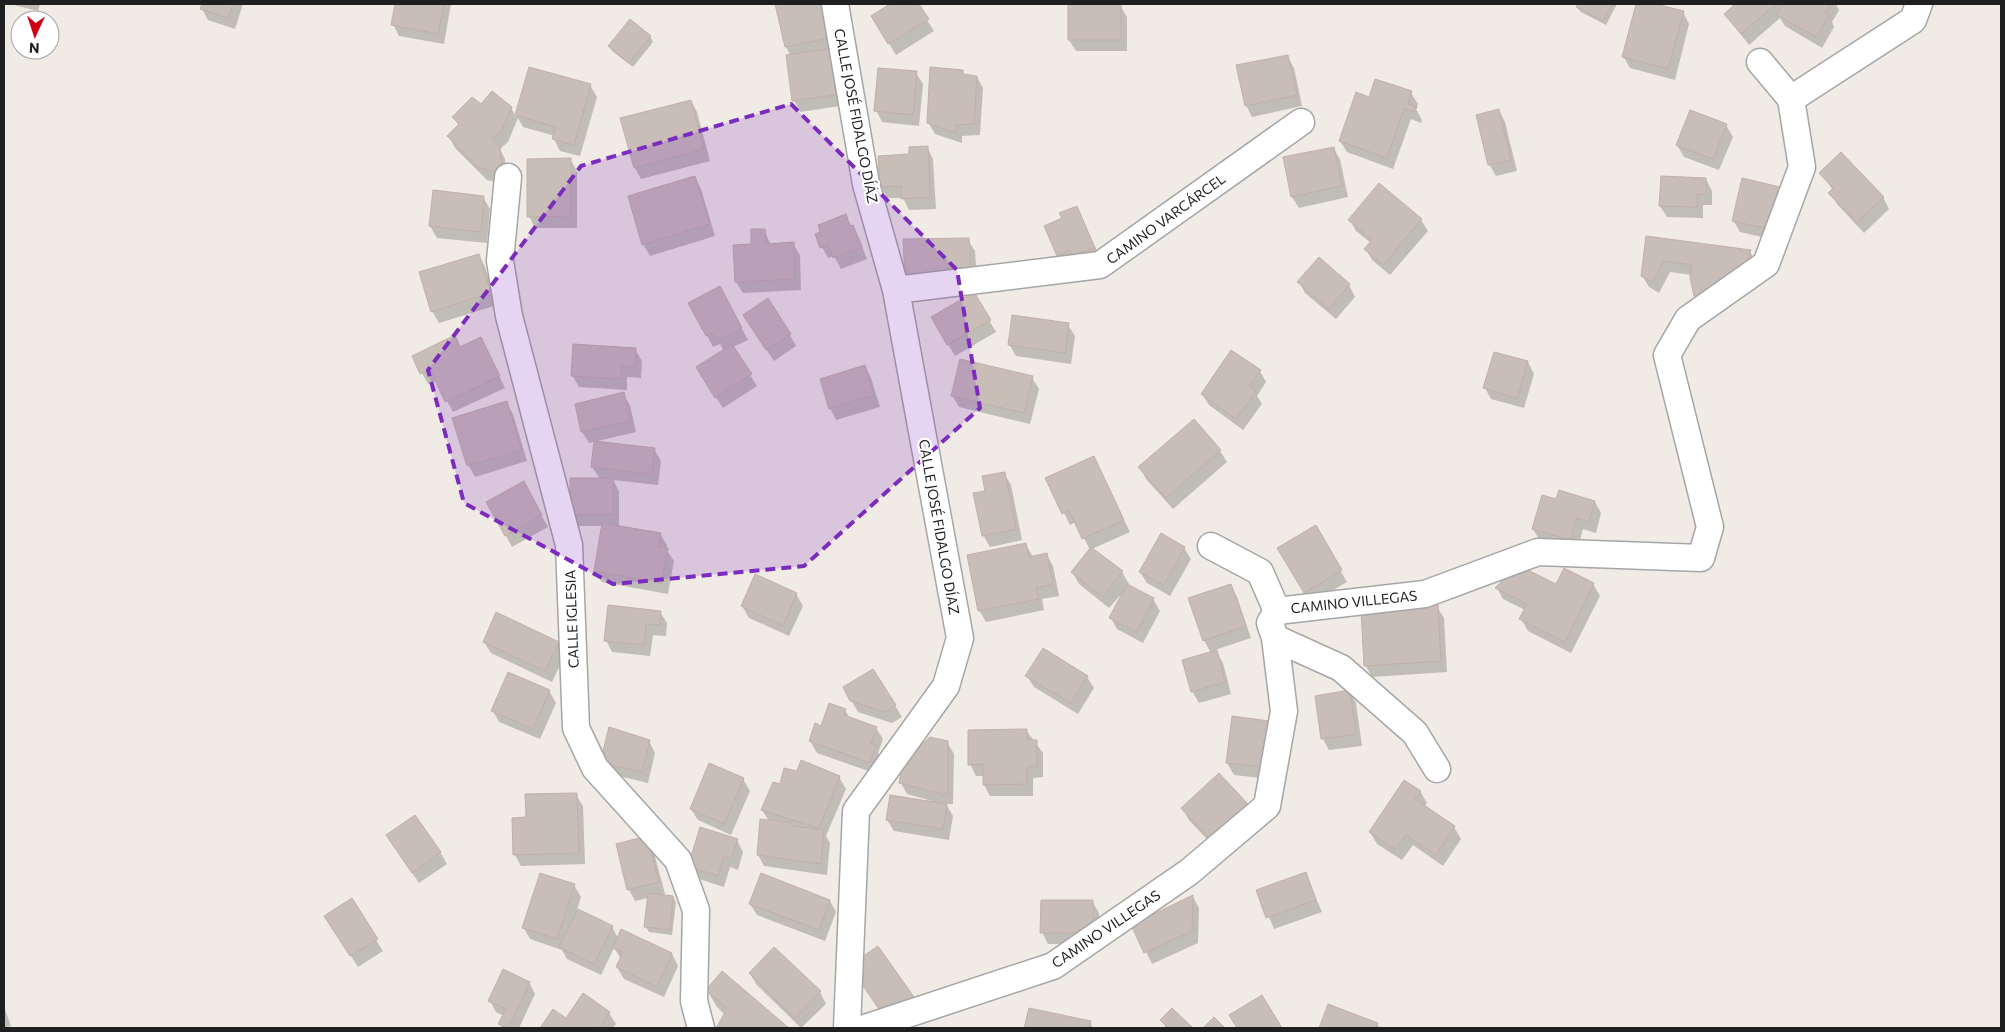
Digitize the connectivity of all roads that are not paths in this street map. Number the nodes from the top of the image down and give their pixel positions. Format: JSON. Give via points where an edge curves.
{"nodes":[{"id":1,"x":835,"y":4,"type":"edge"},
{"id":2,"x":1919,"y":4,"type":"edge"},
{"id":3,"x":1760,"y":62,"type":"dead end"},
{"id":4,"x":1792,"y":99,"type":"junction"},
{"id":5,"x":1301,"y":122,"type":"dead end"},
{"id":6,"x":508,"y":177,"type":"dead end"},
{"id":7,"x":896,"y":290,"type":"junction"},
{"id":8,"x":1211,"y":546,"type":"dead end"},
{"id":9,"x":1277,"y":611,"type":"junction"},
{"id":10,"x":1275,"y":638,"type":"junction"},
{"id":11,"x":1437,"y":769,"type":"dead end"},
{"id":12,"x":701,"y":1028,"type":"edge"},
{"id":13,"x":847,"y":1028,"type":"edge"},
{"id":14,"x":866,"y":1028,"type":"edge"}],
"edges":[{"from":1,"to":7,"type":"street","name":"CALLE JOSÉ FIDALGO DÍAZ","via":[[866,184]]},
{"from":2,"to":4,"type":"street","via":[[1913,20]]},
{"from":3,"to":4,"type":"street"},
{"from":4,"to":9,"type":"street","name":"CAMINO VILLEGAS","via":[[1802,167],[1766,264],[1688,319],[1667,355],[1710,527],[1701,558],[1538,552],[1425,594]]},
{"from":5,"to":7,"type":"street","name":"CAMINO VARCÁRCEL","via":[[1100,265]]},
{"from":6,"to":12,"type":"street","name":"CALLE IGLESIA","via":[[500,261],[509,316],[569,545],[576,728],[595,768],[678,860],[696,910],[694,1001]]},
{"from":7,"to":13,"type":"street","name":"CALLE JOSÉ FIDALGO DÍAZ","via":[[960,638],[946,686],[856,811]]},
{"from":8,"to":9,"type":"street","via":[[1260,572]]},
{"from":9,"to":10,"type":"street","name":"CAMINO VILLEGAS","via":[[1270,623]]},
{"from":10,"to":11,"type":"street","via":[[1341,668],[1415,733]]},
{"from":10,"to":14,"type":"street","name":"CAMINO VILLEGAS","via":[[1284,712],[1267,806],[1189,872],[1054,966]]}]}
